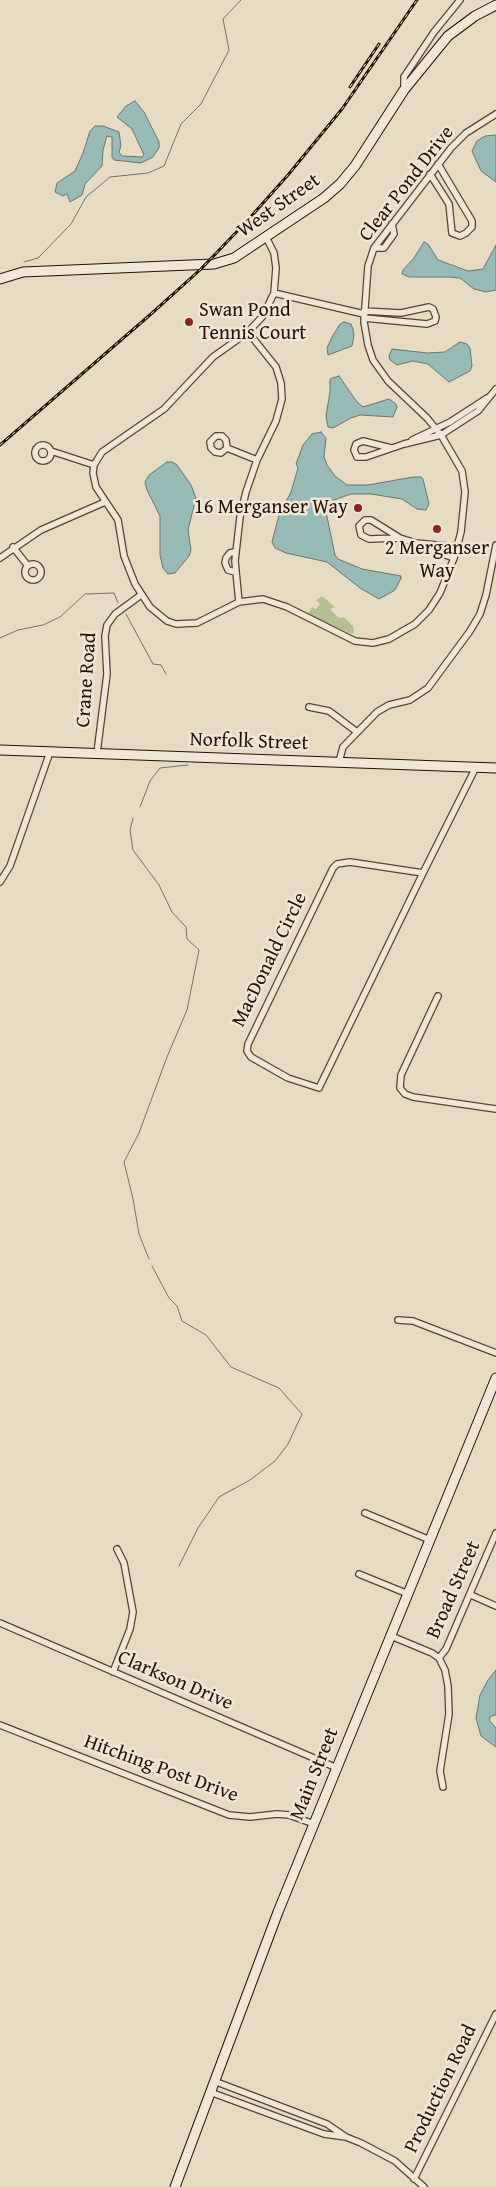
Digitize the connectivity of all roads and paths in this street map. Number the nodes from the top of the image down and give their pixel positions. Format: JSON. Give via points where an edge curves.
{"nodes":[{"id":1,"x":460,"y":0,"type":"edge"},
{"id":2,"x":496,"y":6,"type":"edge"},
{"id":3,"x":404,"y":90,"type":"junction"},
{"id":4,"x":496,"y":114,"type":"edge"},
{"id":5,"x":438,"y":164,"type":"junction"},
{"id":6,"x":430,"y":174,"type":"junction"},
{"id":7,"x":266,"y":237,"type":"junction"},
{"id":8,"x":0,"y":280,"type":"edge"},
{"id":9,"x":274,"y":293,"type":"junction"},
{"id":10,"x":401,"y":313,"type":"junction"},
{"id":11,"x":364,"y":314,"type":"junction"},
{"id":12,"x":400,"y":320,"type":"junction"},
{"id":13,"x":248,"y":332,"type":"junction"},
{"id":14,"x":496,"y":389,"type":"edge"},
{"id":15,"x":491,"y":396,"type":"junction"},
{"id":16,"x":436,"y":429,"type":"junction"},
{"id":17,"x":441,"y":435,"type":"junction"},
{"id":18,"x":404,"y":444,"type":"junction"},
{"id":19,"x":227,"y":448,"type":"dead end"},
{"id":20,"x":391,"y":448,"type":"junction"},
{"id":21,"x":51,"y":451,"type":"dead end"},
{"id":22,"x":257,"y":460,"type":"junction"},
{"id":23,"x":94,"y":465,"type":"junction"},
{"id":24,"x":105,"y":502,"type":"junction"},
{"id":25,"x":400,"y":538,"type":"junction"},
{"id":26,"x":416,"y":543,"type":"junction"},
{"id":27,"x":496,"y":545,"type":"edge"},
{"id":28,"x":13,"y":547,"type":"junction"},
{"id":29,"x":457,"y":547,"type":"junction"},
{"id":30,"x":235,"y":552,"type":"junction"},
{"id":31,"x":0,"y":558,"type":"edge"},
{"id":32,"x":454,"y":558,"type":"junction"},
{"id":33,"x":28,"y":566,"type":"dead end"},
{"id":34,"x":235,"y":572,"type":"junction"},
{"id":35,"x":141,"y":595,"type":"junction"},
{"id":36,"x":239,"y":602,"type":"junction"},
{"id":37,"x":309,"y":707,"type":"dead end"},
{"id":38,"x":357,"y":732,"type":"junction"},
{"id":39,"x":0,"y":750,"type":"edge"},
{"id":40,"x":50,"y":752,"type":"junction"},
{"id":41,"x":98,"y":754,"type":"junction"},
{"id":42,"x":339,"y":762,"type":"junction"},
{"id":43,"x":476,"y":768,"type":"junction"},
{"id":44,"x":496,"y":768,"type":"edge"},
{"id":45,"x":423,"y":874,"type":"junction"},
{"id":46,"x":0,"y":882,"type":"edge"},
{"id":47,"x":438,"y":996,"type":"dead end"},
{"id":48,"x":496,"y":1109,"type":"edge"},
{"id":49,"x":398,"y":1320,"type":"dead end"},
{"id":50,"x":496,"y":1353,"type":"edge"},
{"id":51,"x":496,"y":1378,"type":"edge"},
{"id":52,"x":365,"y":1513,"type":"dead end"},
{"id":53,"x":496,"y":1533,"type":"edge"},
{"id":54,"x":430,"y":1540,"type":"junction"},
{"id":55,"x":117,"y":1549,"type":"dead end"},
{"id":56,"x":358,"y":1574,"type":"dead end"},
{"id":57,"x":408,"y":1594,"type":"junction"},
{"id":58,"x":471,"y":1595,"type":"junction"},
{"id":59,"x":496,"y":1606,"type":"edge"},
{"id":60,"x":0,"y":1623,"type":"edge"},
{"id":61,"x":391,"y":1636,"type":"junction"},
{"id":62,"x":439,"y":1658,"type":"junction"},
{"id":63,"x":113,"y":1672,"type":"junction"},
{"id":64,"x":0,"y":1725,"type":"edge"},
{"id":65,"x":337,"y":1768,"type":"junction"},
{"id":66,"x":443,"y":1787,"type":"dead end"},
{"id":67,"x":314,"y":1824,"type":"junction"},
{"id":68,"x":496,"y":2014,"type":"edge"},
{"id":69,"x":214,"y":2081,"type":"junction"},
{"id":70,"x":210,"y":2092,"type":"junction"},
{"id":71,"x":346,"y":2137,"type":"junction"},
{"id":72,"x":414,"y":2179,"type":"junction"},
{"id":73,"x":175,"y":2187,"type":"edge"},
{"id":74,"x":424,"y":2187,"type":"edge"}],
"edges":[{"from":1,"to":3,"type":"street","via":[[404,77]]},
{"from":2,"to":3,"type":"main road","name":"West Street","via":[[454,30]]},
{"from":3,"to":7,"type":"main road","name":"West Street","via":[[347,177],[324,198]]},
{"from":4,"to":5,"type":"street","name":"Clear Pond Drive","via":[[460,138]]},
{"from":5,"to":6,"type":"street","name":"Clear Pond Drive"},
{"from":5,"to":6,"type":"street","via":[[472,220],[472,227],[466,233],[460,236],[452,233],[448,204]]},
{"from":6,"to":11,"type":"street","name":"Clear Pond Drive","via":[[374,248],[368,266]]},
{"from":7,"to":8,"type":"main road","name":"West Street","via":[[234,258],[218,264],[23,272]]},
{"from":7,"to":9,"type":"street","via":[[276,259]]},
{"from":9,"to":11,"type":"street"},
{"from":9,"to":13,"type":"street","via":[[263,316]]},
{"from":10,"to":11,"type":"street"},
{"from":10,"to":12,"type":"street"},
{"from":10,"to":12,"type":"street","via":[[429,307],[436,317],[432,323]]},
{"from":11,"to":12,"type":"street"},
{"from":11,"to":16,"type":"street","name":"Clear Pond Drive","via":[[368,345],[376,366]]},
{"from":13,"to":22,"type":"street","via":[[276,367],[282,387],[280,410]]},
{"from":13,"to":23,"type":"street","via":[[213,357],[164,409],[108,447]]},
{"from":14,"to":15,"type":"street"},
{"from":15,"to":16,"type":"street"},
{"from":15,"to":17,"type":"street","via":[[478,411]]},
{"from":16,"to":17,"type":"street","name":"Clear Pond Drive"},
{"from":16,"to":18,"type":"street"},
{"from":17,"to":18,"type":"street"},
{"from":17,"to":29,"type":"street","name":"Clear Pond Drive","via":[[460,467],[465,483]]},
{"from":18,"to":20,"type":"street"},
{"from":19,"to":22,"type":"street"},
{"from":20,"to":20,"type":"street","via":[[363,440],[356,444],[354,450],[361,458]]},
{"from":21,"to":23,"type":"street"},
{"from":22,"to":30,"type":"street","via":[[240,517]]},
{"from":23,"to":24,"type":"street","name":"Clear Pond Drive","via":[[96,487]]},
{"from":24,"to":28,"type":"street","via":[[41,530]]},
{"from":24,"to":35,"type":"street","name":"Clear Pond Drive","via":[[118,520],[126,562]]},
{"from":25,"to":25,"type":"street","via":[[371,520],[365,520],[359,526],[361,535],[369,539]]},
{"from":25,"to":26,"type":"street"},
{"from":26,"to":29,"type":"street"},
{"from":26,"to":32,"type":"street"},
{"from":27,"to":38,"type":"street","via":[[480,614],[428,688],[410,700],[384,707]]},
{"from":28,"to":31,"type":"street"},
{"from":28,"to":33,"type":"street"},
{"from":29,"to":32,"type":"street","name":"Clear Pond Drive"},
{"from":30,"to":34,"type":"street"},
{"from":30,"to":34,"type":"street","via":[[225,563],[228,570]]},
{"from":32,"to":36,"type":"street","name":"Clear Pond Drive","via":[[440,593],[429,610],[407,630],[382,641],[364,643],[343,637],[276,602],[263,599]]},
{"from":34,"to":36,"type":"street"},
{"from":35,"to":36,"type":"street","name":"Clear Pond Drive","via":[[158,615],[176,624],[197,623]]},
{"from":35,"to":41,"type":"street","name":"Crane Road","via":[[107,624]]},
{"from":37,"to":38,"type":"street","via":[[329,711]]},
{"from":38,"to":42,"type":"street","via":[[343,747]]},
{"from":39,"to":40,"type":"main road","name":"Norfolk Street"},
{"from":40,"to":41,"type":"main road","name":"Norfolk Street"},
{"from":40,"to":46,"type":"street","via":[[10,866]]},
{"from":41,"to":42,"type":"main road","name":"Norfolk Street"},
{"from":42,"to":43,"type":"main road","name":"Norfolk Street"},
{"from":43,"to":44,"type":"main road","name":"Norfolk Street"},
{"from":43,"to":45,"type":"street","name":"MacDonald Circle"},
{"from":45,"to":45,"type":"street","name":"MacDonald Circle","via":[[319,1088],[288,1078],[250,1056],[248,1044],[333,868],[350,862]]},
{"from":47,"to":48,"type":"street","via":[[403,1071],[400,1088],[413,1097]]},
{"from":49,"to":50,"type":"street","via":[[414,1321]]},
{"from":51,"to":54,"type":"main road","name":"Main Street"},
{"from":52,"to":54,"type":"street"},
{"from":53,"to":58,"type":"street","name":"Broad Street"},
{"from":54,"to":57,"type":"main road","name":"Main Street"},
{"from":55,"to":63,"type":"street","via":[[124,1562],[133,1612],[130,1629]]},
{"from":56,"to":57,"type":"street"},
{"from":57,"to":61,"type":"main road","name":"Main Street"},
{"from":58,"to":59,"type":"street"},
{"from":58,"to":62,"type":"street","name":"Broad Street"},
{"from":60,"to":63,"type":"street","name":"Clarkson Drive"},
{"from":61,"to":62,"type":"street"},
{"from":61,"to":65,"type":"main road","name":"Main Street"},
{"from":62,"to":66,"type":"street","via":[[447,1678],[449,1700],[440,1771]]},
{"from":63,"to":65,"type":"street","name":"Clarkson Drive"},
{"from":64,"to":67,"type":"street","name":"Hitching Post Drive","via":[[229,1815],[277,1814]]},
{"from":65,"to":67,"type":"main road","name":"Main Street"},
{"from":67,"to":69,"type":"main road","name":"Main Street"},
{"from":68,"to":72,"type":"street","name":"Production Road"},
{"from":69,"to":70,"type":"main road","name":"Main Street"},
{"from":69,"to":71,"type":"street","via":[[327,2124]]},
{"from":70,"to":71,"type":"street","via":[[324,2134]]},
{"from":70,"to":73,"type":"main road","name":"Main Street"},
{"from":71,"to":72,"type":"street","via":[[387,2156]]},
{"from":72,"to":74,"type":"street"}]}
